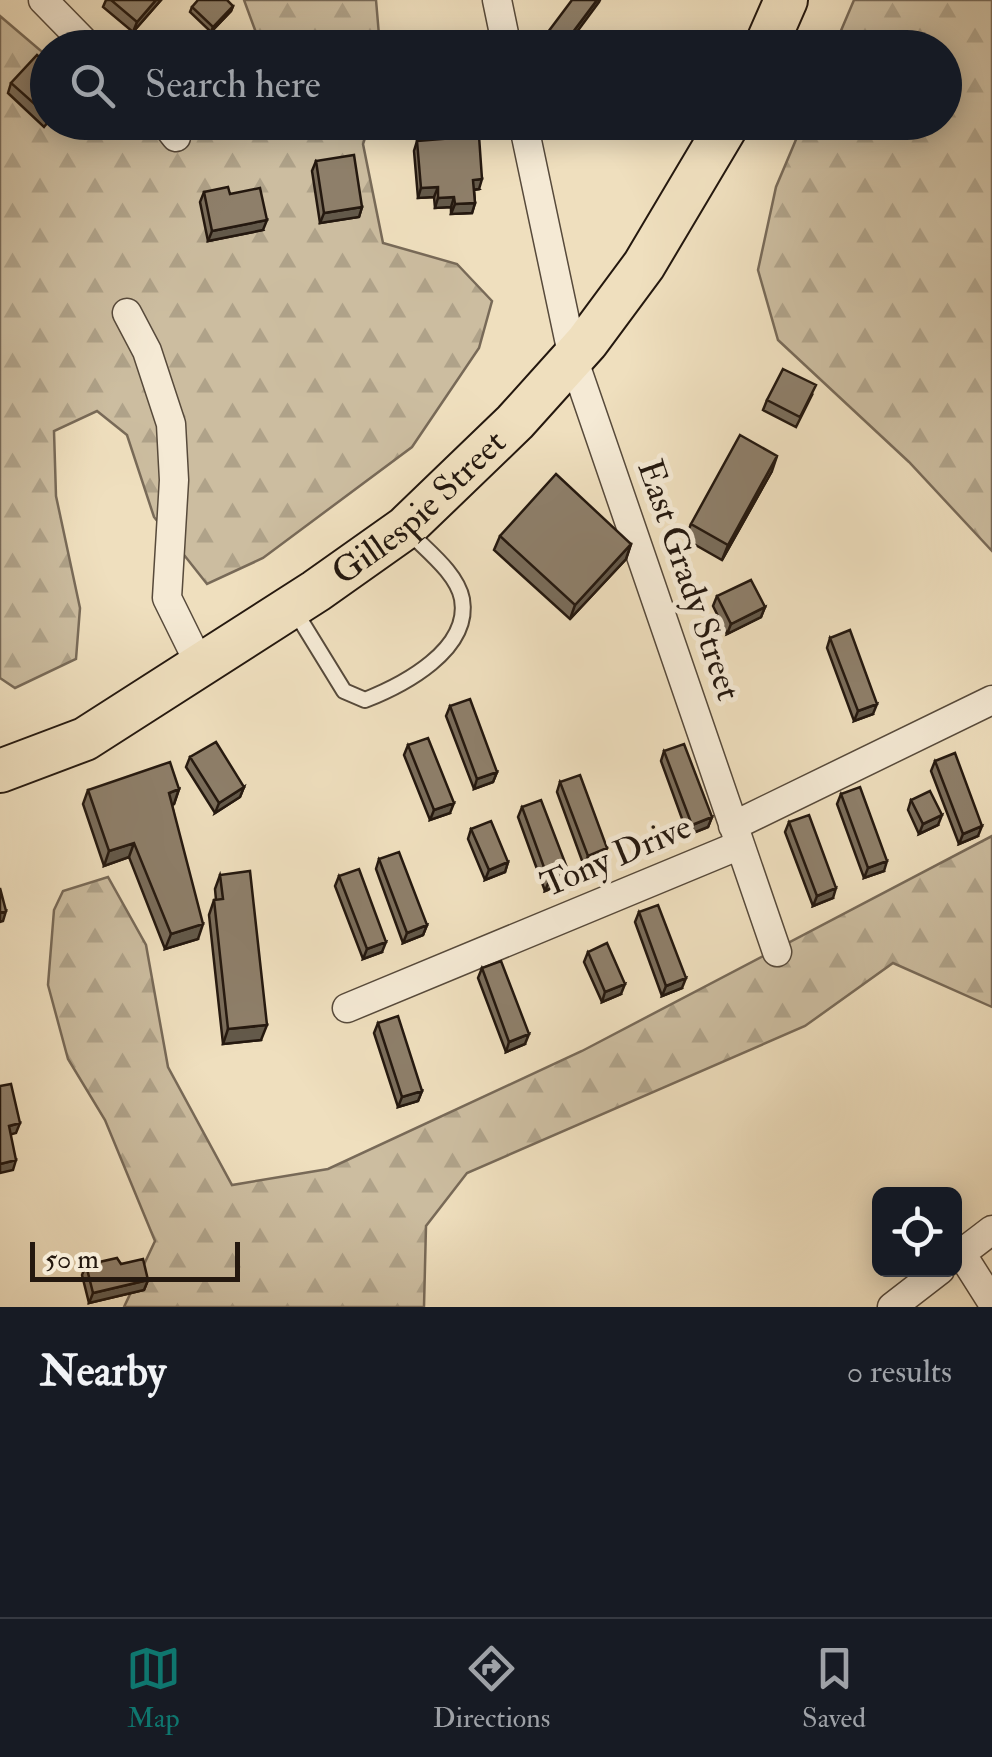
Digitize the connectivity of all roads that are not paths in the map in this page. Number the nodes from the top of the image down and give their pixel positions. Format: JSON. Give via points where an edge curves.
{"nodes":[{"id":1,"x":43,"y":0,"type":"edge"},
{"id":2,"x":497,"y":0,"type":"edge"},
{"id":3,"x":786,"y":0,"type":"edge"},
{"id":4,"x":72,"y":30,"type":"edge"},
{"id":5,"x":503,"y":30,"type":"edge"},
{"id":6,"x":773,"y":30,"type":"edge"},
{"id":7,"x":527,"y":140,"type":"edge"},
{"id":8,"x":719,"y":140,"type":"edge"},
{"id":9,"x":127,"y":313,"type":"dead end"},
{"id":10,"x":573,"y":358,"type":"junction"},
{"id":11,"x":404,"y":528,"type":"junction"},
{"id":12,"x":292,"y":607,"type":"junction"},
{"id":13,"x":201,"y":667,"type":"junction"},
{"id":14,"x":992,"y":700,"type":"edge"},
{"id":15,"x":0,"y":771,"type":"edge"},
{"id":16,"x":737,"y":835,"type":"junction"},
{"id":17,"x":777,"y":952,"type":"dead end"},
{"id":18,"x":347,"y":1008,"type":"dead end"},
{"id":19,"x":992,"y":1230,"type":"edge"},
{"id":20,"x":962,"y":1253,"type":"edge"},
{"id":21,"x":962,"y":1271,"type":"edge"},
{"id":22,"x":931,"y":1277,"type":"edge"},
{"id":23,"x":992,"y":1302,"type":"edge"},
{"id":24,"x":892,"y":1307,"type":"edge"}],
"edges":[{"from":1,"to":4,"type":"street"},
{"from":2,"to":5,"type":"street"},
{"from":3,"to":6,"type":"main road"},
{"from":7,"to":10,"type":"street","name":"East Grady Street"},
{"from":8,"to":10,"type":"main road","name":"Gillespie Street","via":[[644,265]]},
{"from":9,"to":13,"type":"street","via":[[148,351],[171,424],[167,598]]},
{"from":10,"to":11,"type":"main road","name":"Gillespie Street"},
{"from":10,"to":16,"type":"street","name":"East Grady Street"},
{"from":11,"to":12,"type":"main road","name":"Gillespie Street"},
{"from":11,"to":12,"type":"lane","via":[[449,574],[462,597],[462,616],[442,655],[401,686],[365,700],[344,691]]},
{"from":12,"to":13,"type":"main road","name":"Gillespie Street"},
{"from":13,"to":15,"type":"main road","name":"Gillespie Street","via":[[85,738]]},
{"from":14,"to":16,"type":"street","name":"Tony Drive"},
{"from":16,"to":17,"type":"street","name":"East Grady Street"},
{"from":16,"to":18,"type":"street","name":"Tony Drive"},
{"from":19,"to":20,"type":"street"},
{"from":21,"to":23,"type":"street"},
{"from":22,"to":24,"type":"street"}]}
